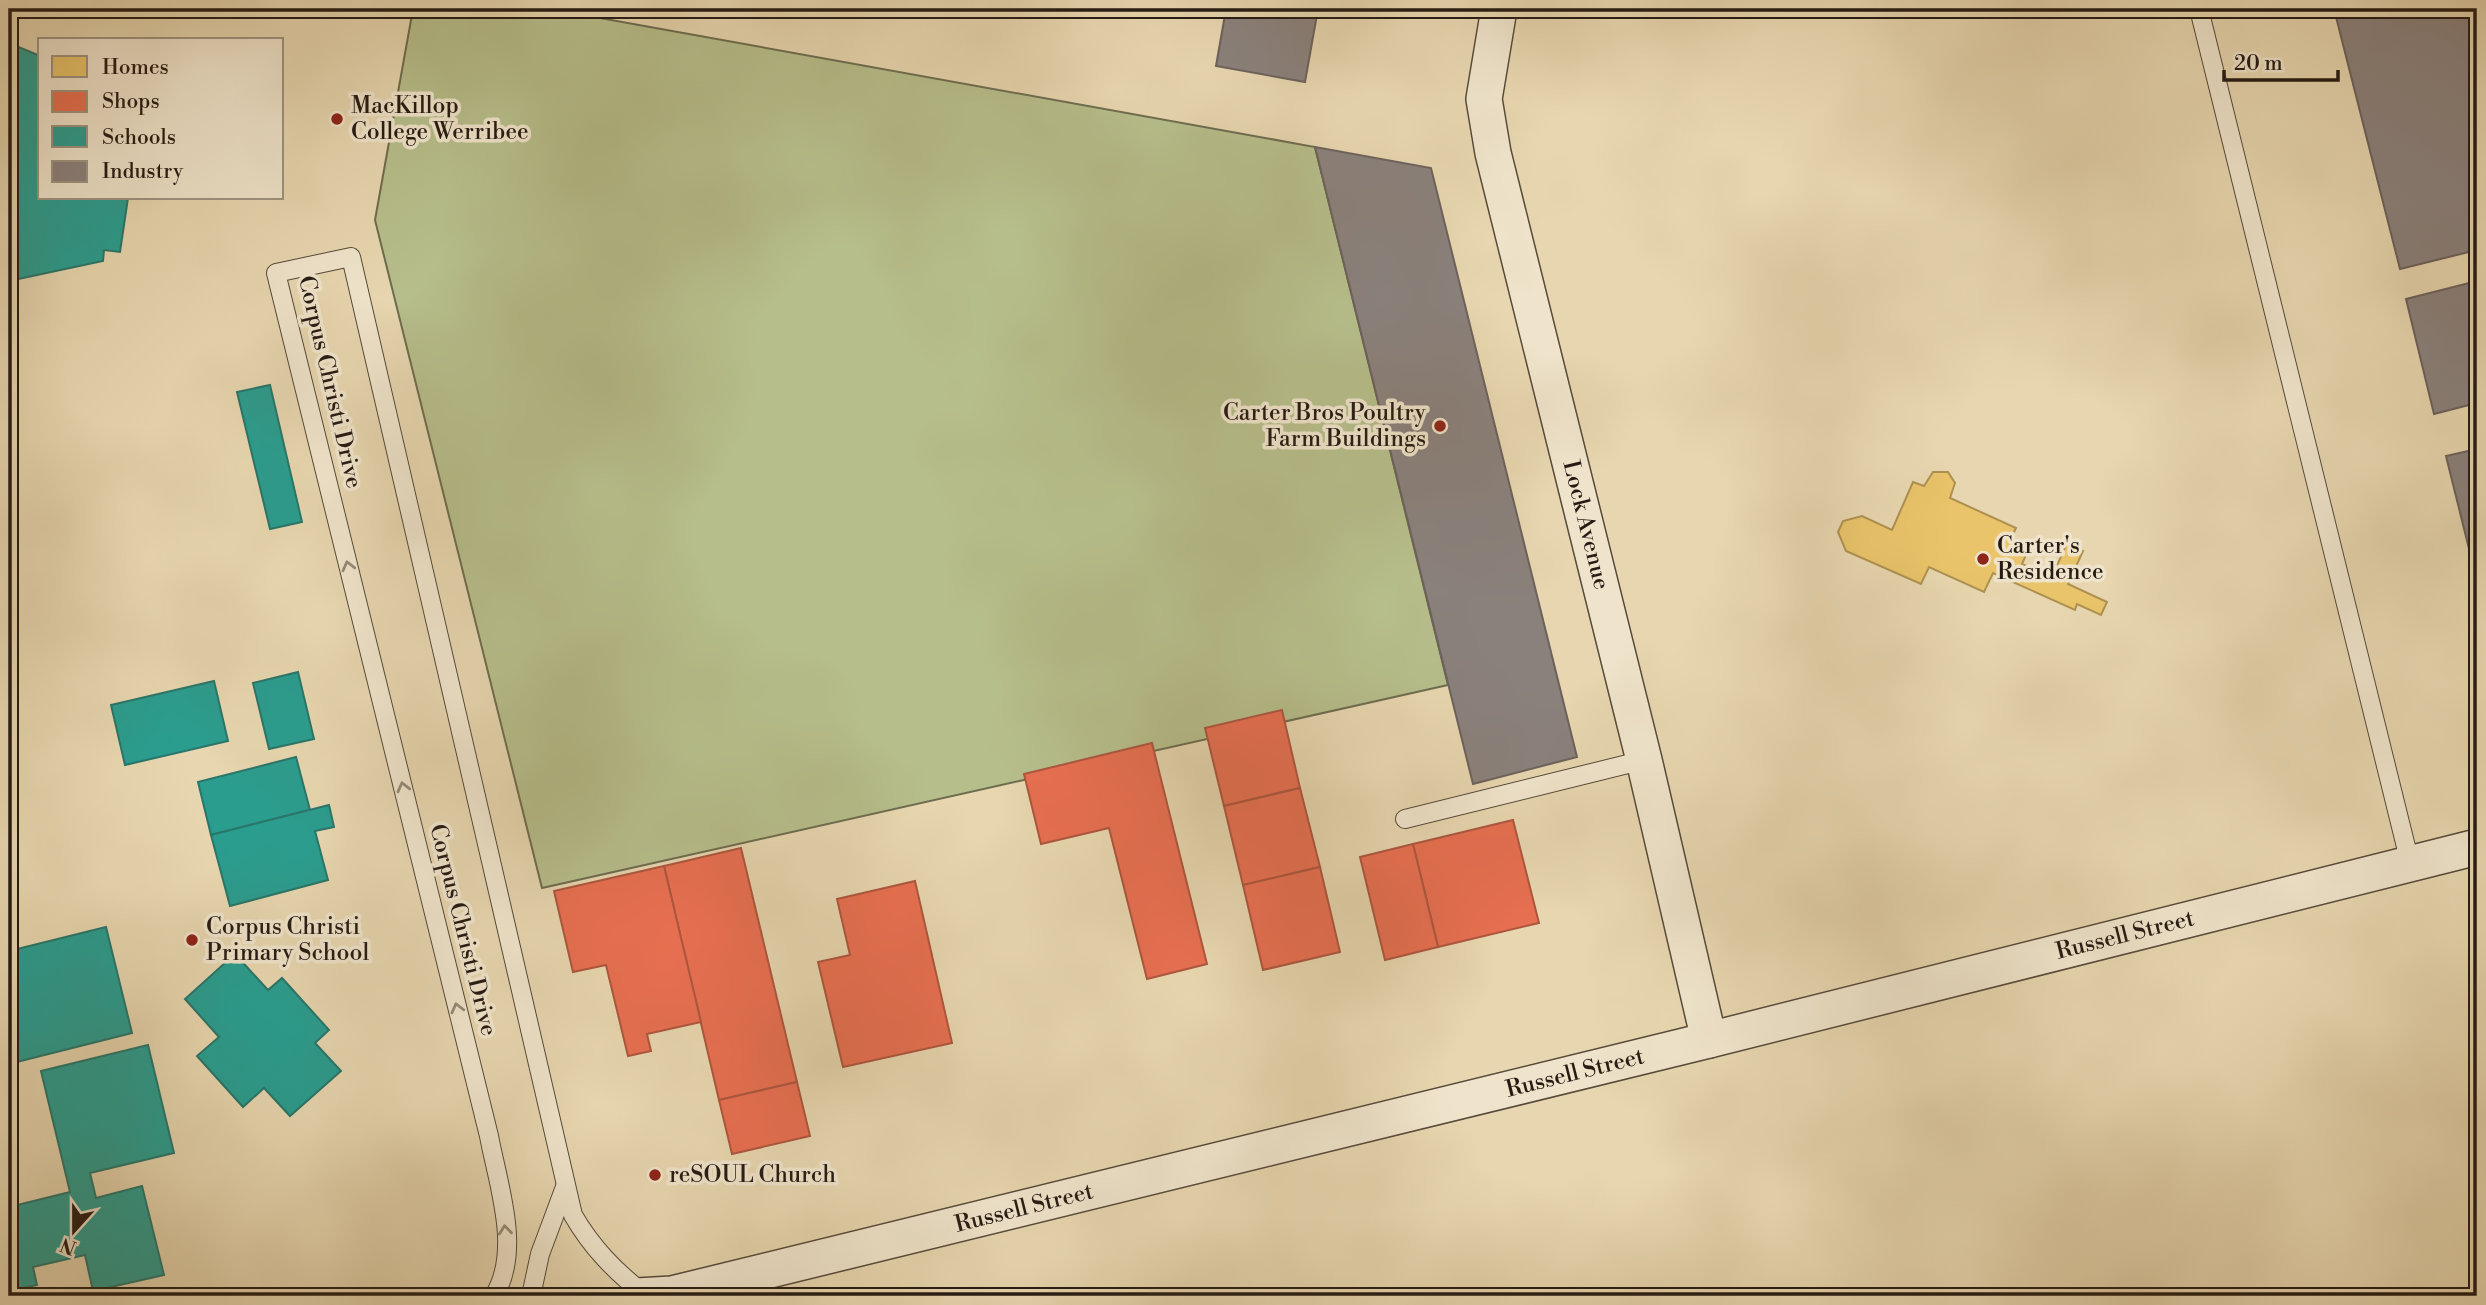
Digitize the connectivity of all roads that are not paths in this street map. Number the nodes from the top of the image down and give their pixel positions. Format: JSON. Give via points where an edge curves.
{"nodes":[{"id":1,"x":1499,"y":9,"type":"edge"},
{"id":2,"x":2199,"y":9,"type":"edge"},
{"id":3,"x":1644,"y":760,"type":"junction"},
{"id":4,"x":1405,"y":819,"type":"dead end"},
{"id":5,"x":2477,"y":847,"type":"edge"},
{"id":6,"x":2410,"y":863,"type":"junction"},
{"id":7,"x":1709,"y":1040,"type":"junction"},
{"id":8,"x":565,"y":1187,"type":"junction"},
{"id":9,"x":655,"y":1295,"type":"edge"},
{"id":10,"x":494,"y":1296,"type":"edge"},
{"id":11,"x":531,"y":1296,"type":"edge"}],
"edges":[{"from":1,"to":3,"type":"street","name":"Lock Avenue","via":[[1484,99],[1493,153]]},
{"from":2,"to":6,"type":"lane"},
{"from":3,"to":4,"type":"lane"},
{"from":3,"to":7,"type":"street","name":"Lock Avenue"},
{"from":5,"to":6,"type":"street","name":"Russell Street"},
{"from":6,"to":7,"type":"street","name":"Russell Street"},
{"from":7,"to":9,"type":"street","name":"Russell Street"},
{"from":8,"to":9,"type":"lane","name":"Corpus Christi Drive","via":[[587,1240],[620,1276]]},
{"from":10,"to":8,"type":"lane","name":"Corpus Christi Drive","one_way":true,"via":[[508,1257],[489,1136],[276,273],[351,257]]},
{"from":8,"to":11,"type":"lane","via":[[540,1254]]}]}
